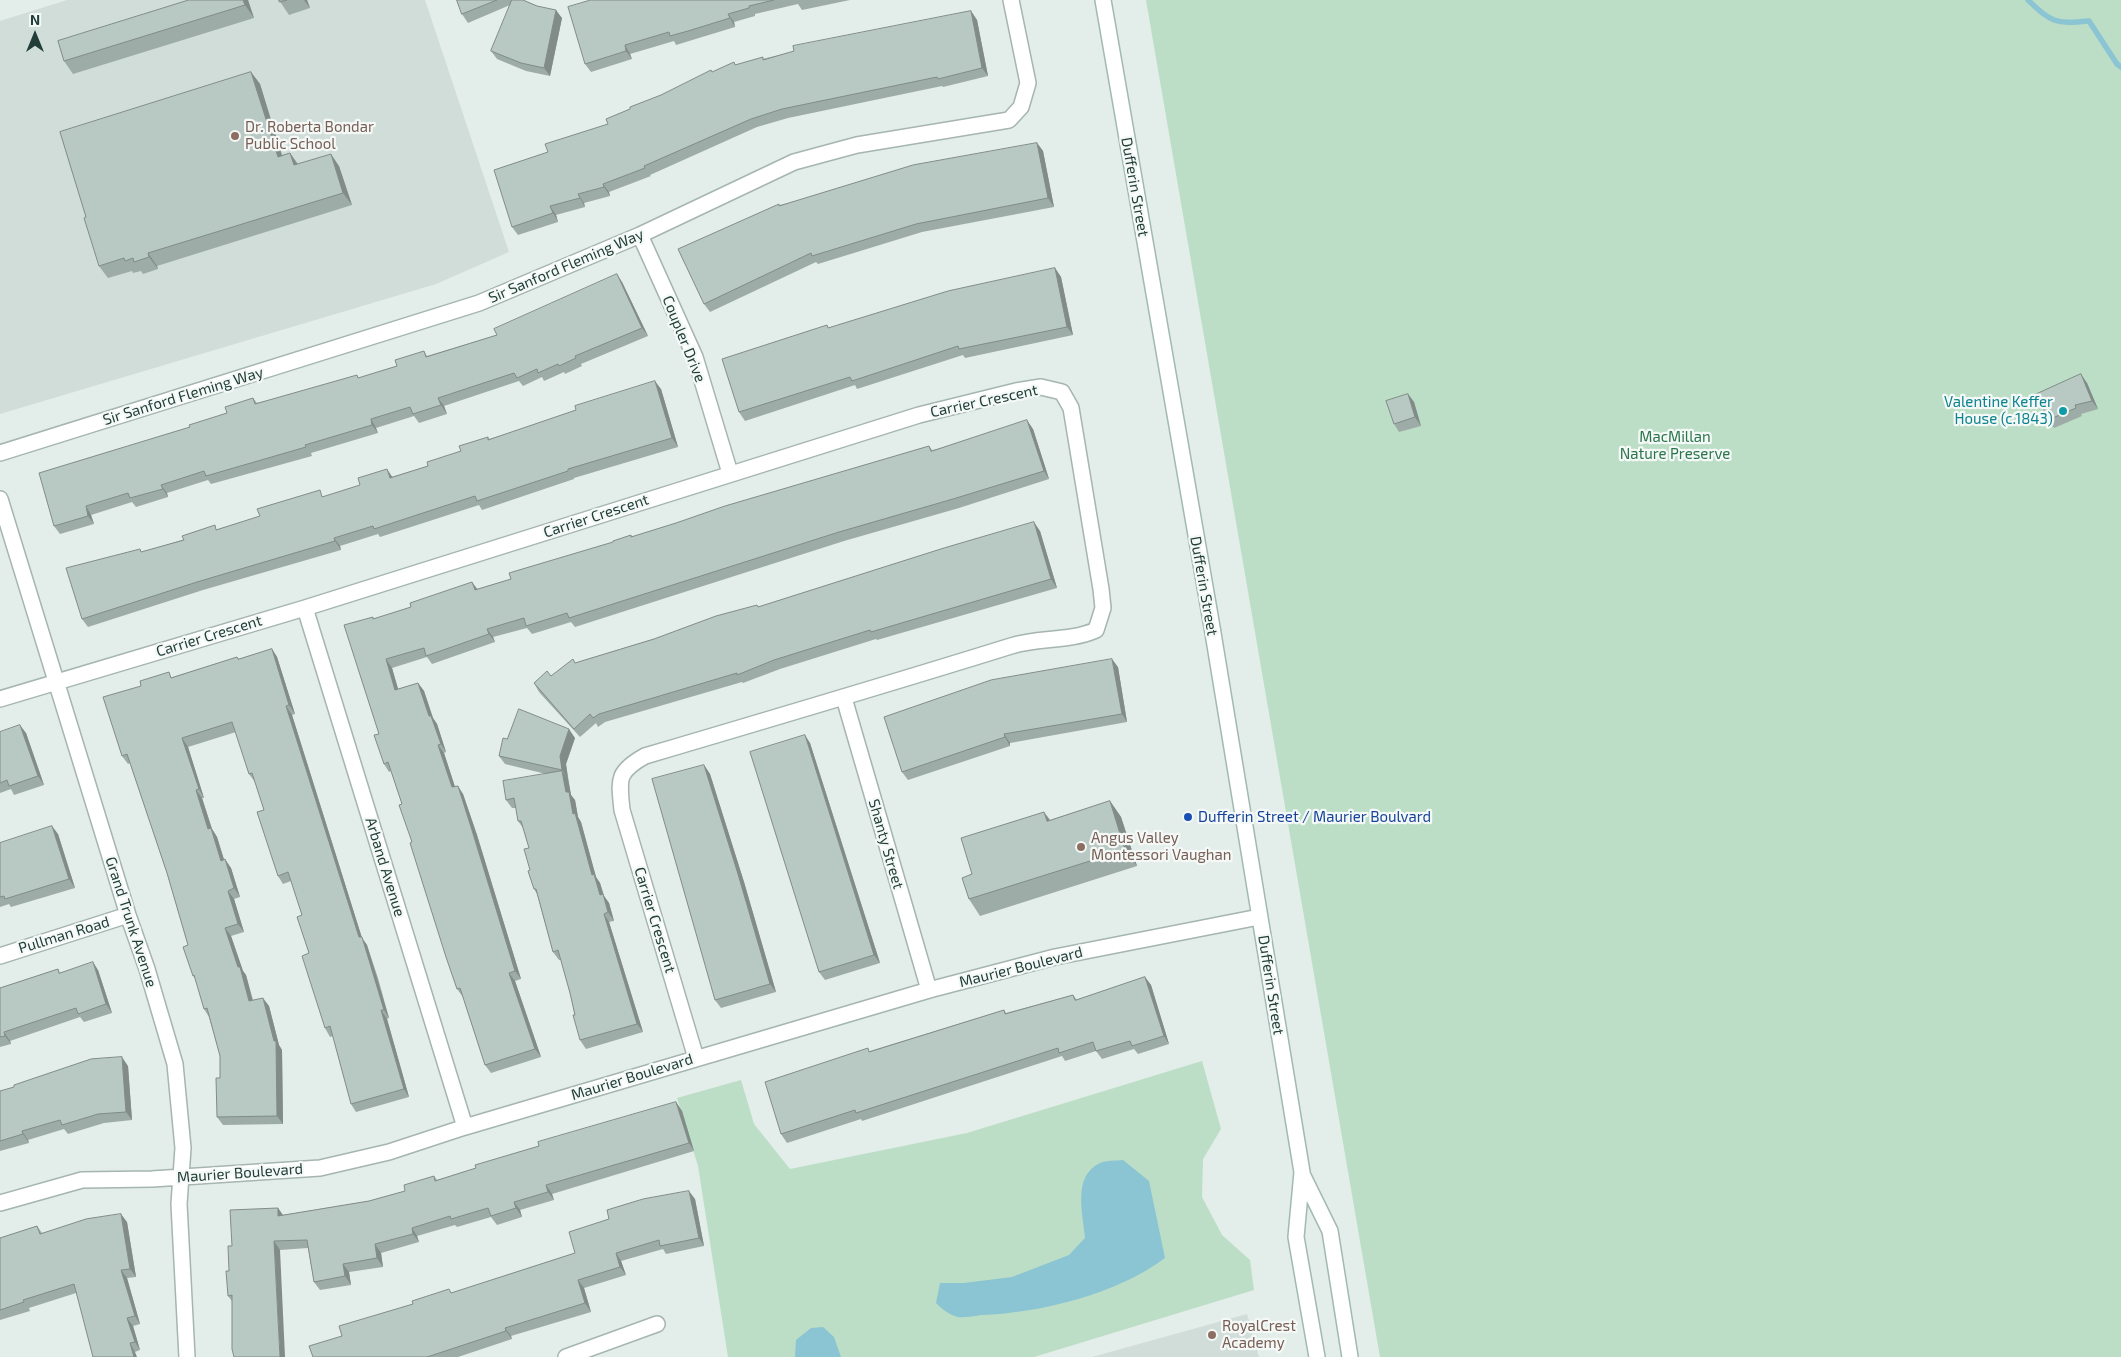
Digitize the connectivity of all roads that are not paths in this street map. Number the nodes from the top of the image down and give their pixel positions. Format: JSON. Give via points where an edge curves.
{"nodes":[{"id":1,"x":1012,"y":0,"type":"edge"},
{"id":2,"x":1103,"y":0,"type":"edge"},
{"id":3,"x":640,"y":235,"type":"junction"},
{"id":4,"x":0,"y":453,"type":"edge"},
{"id":5,"x":730,"y":474,"type":"junction"},
{"id":6,"x":0,"y":499,"type":"edge"},
{"id":7,"x":305,"y":608,"type":"junction"},
{"id":8,"x":57,"y":682,"type":"junction"},
{"id":9,"x":844,"y":698,"type":"junction"},
{"id":10,"x":0,"y":699,"type":"edge"},
{"id":11,"x":128,"y":915,"type":"junction"},
{"id":12,"x":1259,"y":917,"type":"junction"},
{"id":13,"x":0,"y":956,"type":"edge"},
{"id":14,"x":929,"y":990,"type":"junction"},
{"id":15,"x":696,"y":1058,"type":"junction"},
{"id":16,"x":466,"y":1127,"type":"junction"},
{"id":17,"x":1302,"y":1172,"type":"junction"},
{"id":18,"x":180,"y":1177,"type":"junction"},
{"id":19,"x":0,"y":1203,"type":"edge"},
{"id":20,"x":657,"y":1324,"type":"dead end"},
{"id":21,"x":187,"y":1357,"type":"edge"},
{"id":22,"x":566,"y":1357,"type":"edge"},
{"id":23,"x":1317,"y":1357,"type":"edge"},
{"id":24,"x":1350,"y":1357,"type":"edge"}],
"edges":[{"from":1,"to":3,"type":"street","name":"Sir Sanford Fleming Way","via":[[1028,82],[1021,107],[1009,120],[856,146],[794,162]]},
{"from":2,"to":12,"type":"street","name":"Dufferin Street"},
{"from":3,"to":4,"type":"street","name":"Sir Sanford Fleming Way","via":[[480,303]]},
{"from":3,"to":5,"type":"street","name":"Coupler Drive","via":[[695,357]]},
{"from":5,"to":7,"type":"street","name":"Carrier Crescent"},
{"from":5,"to":9,"type":"street","name":"Carrier Crescent","via":[[919,415],[1016,391],[1041,387],[1062,392],[1071,408],[1103,608],[1096,630],[1081,636],[1021,642]]},
{"from":6,"to":8,"type":"street","name":"Grand Trunk Avenue"},
{"from":7,"to":8,"type":"street","name":"Carrier Crescent"},
{"from":7,"to":16,"type":"street","name":"Arband Avenue"},
{"from":8,"to":10,"type":"street","name":"Carrier Crescent"},
{"from":8,"to":11,"type":"street","name":"Grand Trunk Avenue"},
{"from":9,"to":14,"type":"street","name":"Shanty Street"},
{"from":9,"to":15,"type":"street","name":"Carrier Crescent","via":[[645,756],[628,766],[620,783],[622,810]]},
{"from":11,"to":13,"type":"street","name":"Pullman Road"},
{"from":11,"to":18,"type":"street","name":"Grand Trunk Avenue","via":[[175,1064],[183,1148]]},
{"from":12,"to":14,"type":"street","name":"Maurier Boulevard","via":[[1055,957]]},
{"from":12,"to":17,"type":"street","name":"Dufferin Street"},
{"from":14,"to":15,"type":"street","name":"Maurier Boulevard"},
{"from":15,"to":16,"type":"street","name":"Maurier Boulevard"},
{"from":16,"to":18,"type":"street","name":"Maurier Boulevard","via":[[390,1152],[320,1168]]},
{"from":17,"to":23,"type":"street","name":"Dufferin Street","via":[[1296,1237]]},
{"from":17,"to":24,"type":"street","name":"Dufferin Street","via":[[1330,1231]]},
{"from":18,"to":19,"type":"street","name":"Maurier Boulevard","via":[[82,1180]]},
{"from":18,"to":21,"type":"street","name":"Grand Trunk Avenue"},
{"from":20,"to":22,"type":"street"}]}
